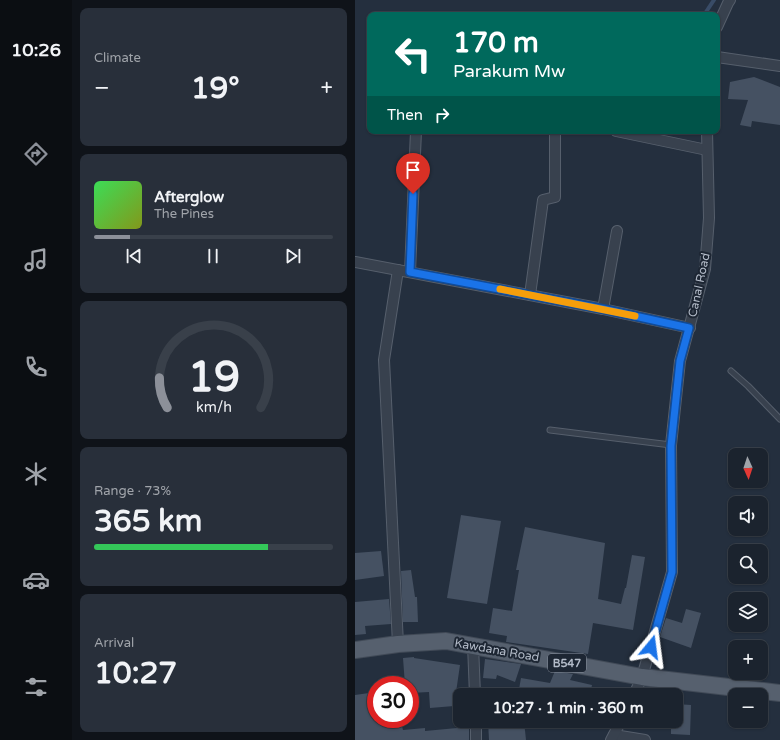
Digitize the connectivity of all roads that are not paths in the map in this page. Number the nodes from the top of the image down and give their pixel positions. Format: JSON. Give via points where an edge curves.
{"nodes":[{"id":1,"x":726,"y":1,"type":"edge"},
{"id":2,"x":720,"y":18,"type":"edge"},
{"id":3,"x":720,"y":57,"type":"edge"},
{"id":4,"x":780,"y":66,"type":"edge"},
{"id":5,"x":416,"y":134,"type":"edge"},
{"id":6,"x":555,"y":134,"type":"edge"},
{"id":7,"x":630,"y":134,"type":"edge"},
{"id":8,"x":707,"y":134,"type":"edge"},
{"id":9,"x":707,"y":150,"type":"junction"},
{"id":10,"x":617,"y":231,"type":"dead end"},
{"id":11,"x":355,"y":262,"type":"edge"},
{"id":12,"x":398,"y":270,"type":"junction"},
{"id":13,"x":410,"y":272,"type":"junction"},
{"id":14,"x":530,"y":295,"type":"junction"},
{"id":15,"x":603,"y":309,"type":"junction"},
{"id":16,"x":689,"y":328,"type":"junction"},
{"id":17,"x":731,"y":371,"type":"dead end"},
{"id":18,"x":780,"y":419,"type":"edge"},
{"id":19,"x":550,"y":430,"type":"dead end"},
{"id":20,"x":671,"y":446,"type":"junction"},
{"id":21,"x":398,"y":644,"type":"junction"},
{"id":22,"x":473,"y":646,"type":"junction"},
{"id":23,"x":355,"y":650,"type":"edge"},
{"id":24,"x":643,"y":677,"type":"junction"},
{"id":25,"x":475,"y":688,"type":"edge"},
{"id":26,"x":638,"y":688,"type":"edge"},
{"id":27,"x":780,"y":693,"type":"edge"},
{"id":28,"x":476,"y":728,"type":"edge"},
{"id":29,"x":618,"y":728,"type":"edge"},
{"id":30,"x":613,"y":738,"type":"edge"},
{"id":31,"x":477,"y":740,"type":"edge"},
{"id":32,"x":645,"y":740,"type":"edge"}],
"edges":[{"from":1,"to":2,"type":"street"},
{"from":3,"to":4,"type":"street"},
{"from":5,"to":13,"type":"street"},
{"from":6,"to":14,"type":"street","via":[[555,198],[543,200]]},
{"from":7,"to":9,"type":"street"},
{"from":8,"to":9,"type":"street","name":"Canal Road"},
{"from":9,"to":16,"type":"street","name":"Canal Road","via":[[709,218],[705,269]]},
{"from":10,"to":15,"type":"street"},
{"from":11,"to":12,"type":"street"},
{"from":12,"to":13,"type":"street"},
{"from":12,"to":21,"type":"street","via":[[384,360]]},
{"from":13,"to":14,"type":"street"},
{"from":14,"to":15,"type":"street"},
{"from":15,"to":16,"type":"street"},
{"from":16,"to":20,"type":"street","name":"Canal Road","via":[[680,361]]},
{"from":17,"to":18,"type":"lane"},
{"from":19,"to":20,"type":"lane"},
{"from":20,"to":24,"type":"street","name":"Canal Road","via":[[672,572]]},
{"from":21,"to":22,"type":"main road","name":"Kawdana Road","number":"B547","via":[[446,641]]},
{"from":21,"to":23,"type":"main road","name":"Kawdana Road","number":"B547"},
{"from":22,"to":24,"type":"main road","name":"Kawdana Road","number":"B547"},
{"from":22,"to":25,"type":"street"},
{"from":24,"to":26,"type":"street","name":"Canal Road"},
{"from":24,"to":27,"type":"main road","name":"Kawdana Road","number":"B547"},
{"from":28,"to":31,"type":"street"},
{"from":29,"to":30,"type":"street"},
{"from":30,"to":32,"type":"street"}]}
